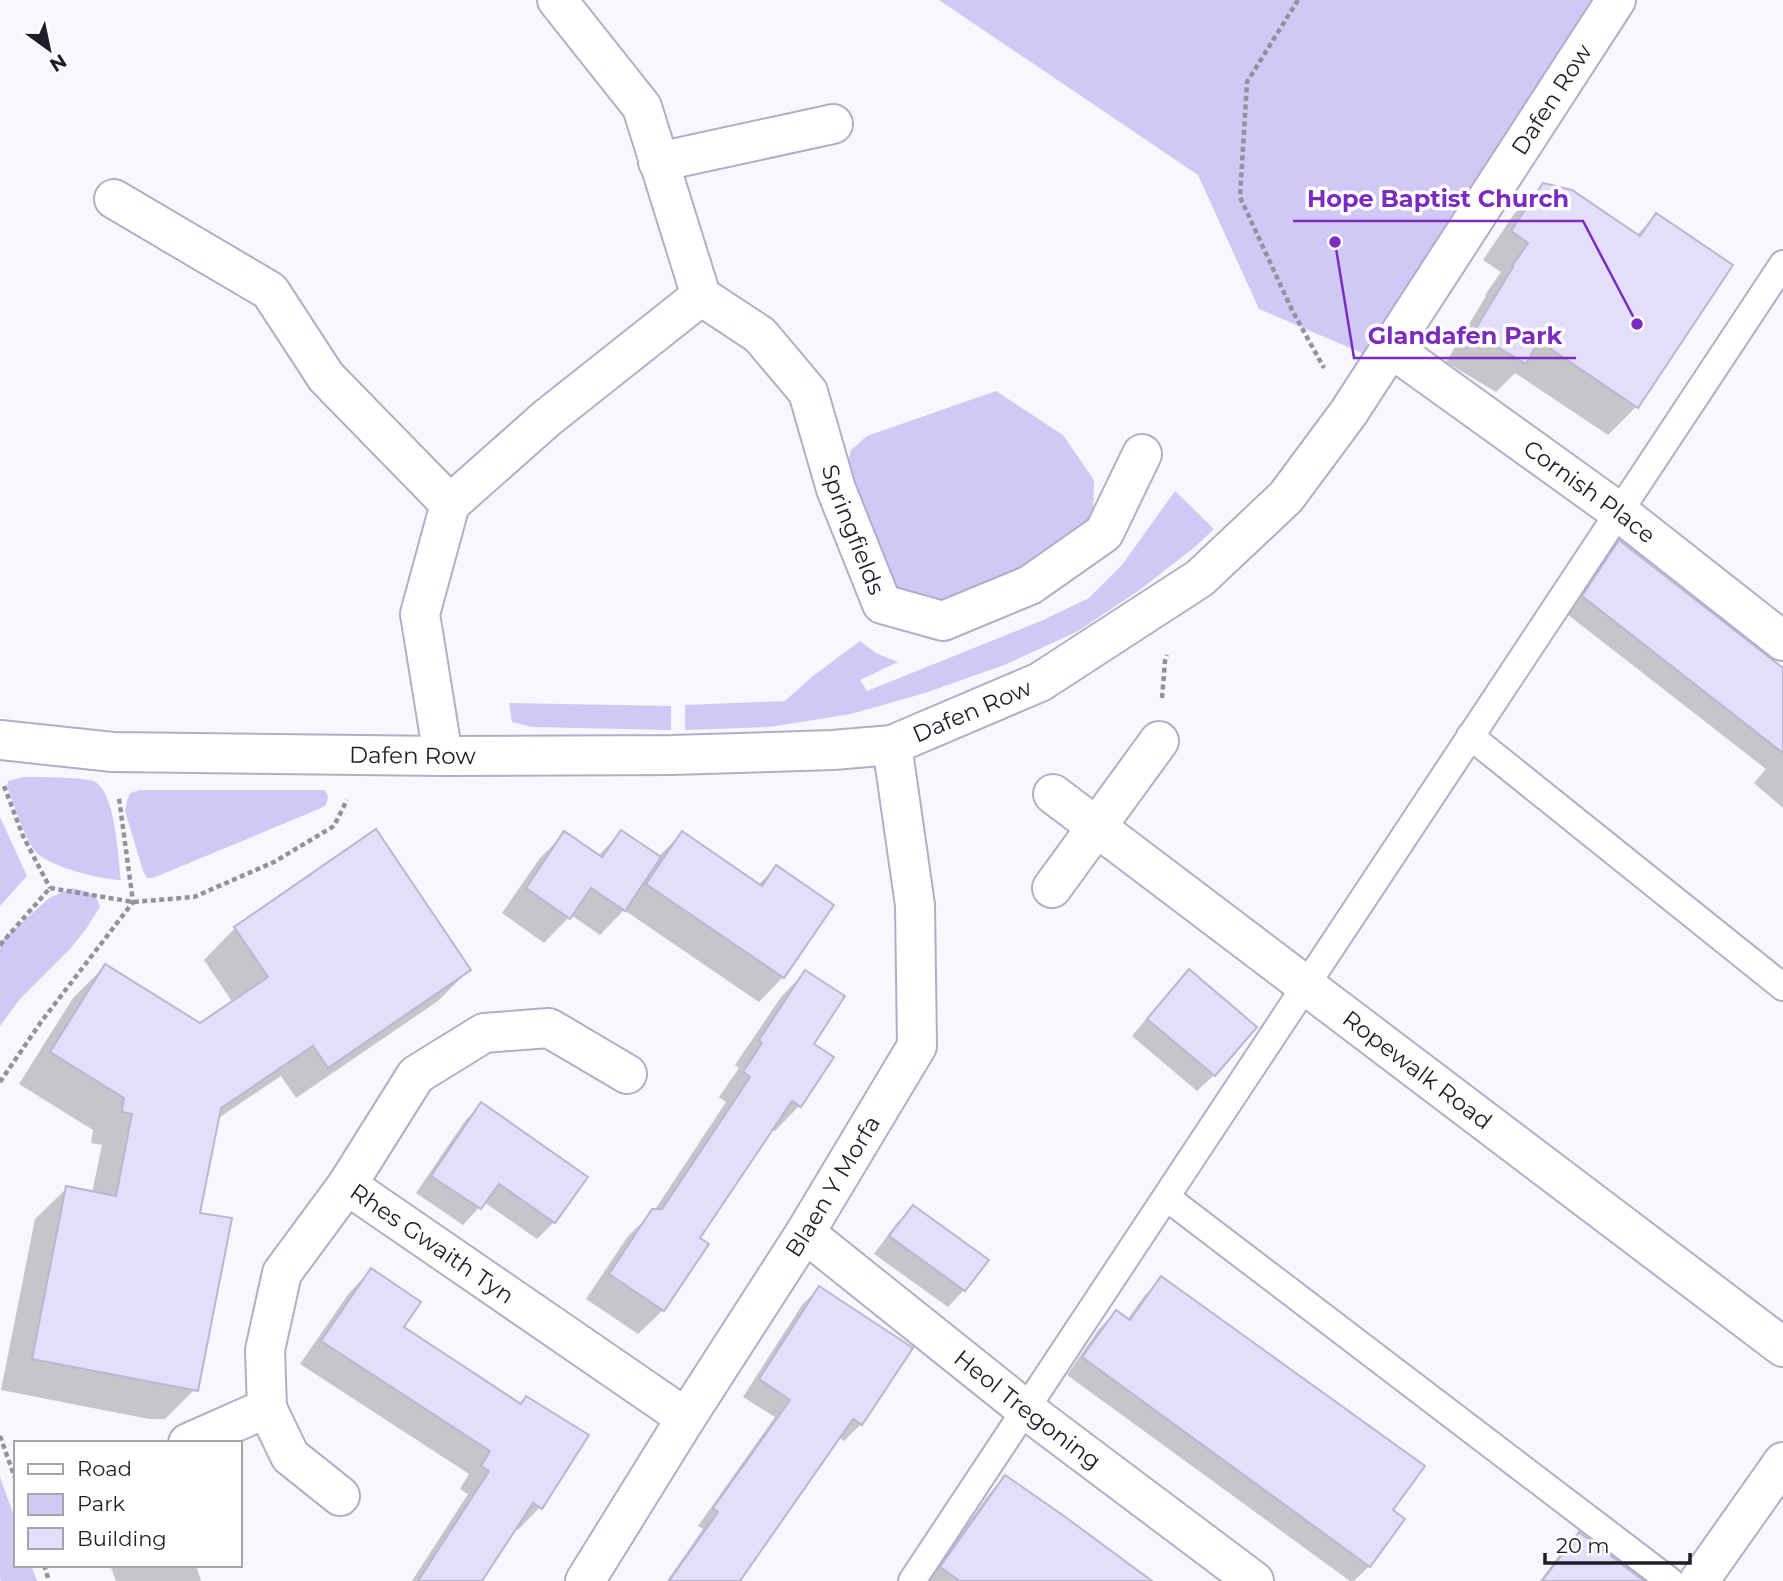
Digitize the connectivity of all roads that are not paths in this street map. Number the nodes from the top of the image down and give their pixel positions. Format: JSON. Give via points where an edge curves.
{"nodes":[{"id":1,"x":557,"y":0,"type":"edge"},
{"id":2,"x":1616,"y":0,"type":"edge"},
{"id":3,"x":833,"y":124,"type":"dead end"},
{"id":4,"x":658,"y":162,"type":"junction"},
{"id":5,"x":114,"y":199,"type":"dead end"},
{"id":6,"x":1783,"y":264,"type":"edge"},
{"id":7,"x":701,"y":296,"type":"junction"},
{"id":8,"x":1391,"y":348,"type":"junction"},
{"id":9,"x":1142,"y":454,"type":"dead end"},
{"id":10,"x":450,"y":504,"type":"junction"},
{"id":11,"x":1619,"y":512,"type":"junction"},
{"id":12,"x":1783,"y":641,"type":"edge"},
{"id":13,"x":1470,"y":736,"type":"junction"},
{"id":14,"x":0,"y":740,"type":"edge"},
{"id":15,"x":1159,"y":741,"type":"road end"},
{"id":16,"x":892,"y":745,"type":"junction"},
{"id":17,"x":443,"y":756,"type":"junction"},
{"id":18,"x":1053,"y":794,"type":"dead end"},
{"id":19,"x":1097,"y":827,"type":"junction"},
{"id":20,"x":1052,"y":888,"type":"dead end"},
{"id":21,"x":1305,"y":985,"type":"junction"},
{"id":22,"x":1783,"y":987,"type":"edge"},
{"id":23,"x":627,"y":1074,"type":"dead end"},
{"id":24,"x":347,"y":1185,"type":"junction"},
{"id":25,"x":1166,"y":1197,"type":"junction"},
{"id":26,"x":805,"y":1233,"type":"junction"},
{"id":27,"x":1783,"y":1347,"type":"edge"},
{"id":28,"x":267,"y":1408,"type":"junction"},
{"id":29,"x":1025,"y":1409,"type":"junction"},
{"id":30,"x":685,"y":1418,"type":"junction"},
{"id":31,"x":193,"y":1441,"type":"edge"},
{"id":32,"x":1783,"y":1462,"type":"edge"},
{"id":33,"x":340,"y":1496,"type":"dead end"},
{"id":34,"x":585,"y":1581,"type":"edge"},
{"id":35,"x":912,"y":1581,"type":"edge"},
{"id":36,"x":1254,"y":1581,"type":"edge"},
{"id":37,"x":1671,"y":1581,"type":"edge"},
{"id":38,"x":1699,"y":1581,"type":"edge"}],
"edges":[{"from":1,"to":4,"type":"street","via":[[642,107]]},
{"from":2,"to":8,"type":"street","name":"Dafen Row"},
{"from":3,"to":4,"type":"street"},
{"from":4,"to":7,"type":"street"},
{"from":5,"to":10,"type":"street","via":[[270,291],[326,377]]},
{"from":6,"to":11,"type":"lane"},
{"from":7,"to":9,"type":"street","name":"Springfields","via":[[760,335],[808,393],[836,489],[882,604],[943,621],[1030,585],[1104,533]]},
{"from":7,"to":10,"type":"street","via":[[547,418]]},
{"from":8,"to":11,"type":"street","name":"Cornish Place"},
{"from":8,"to":16,"type":"street","name":"Dafen Row","via":[[1286,497],[1200,578],[1040,682]]},
{"from":10,"to":17,"type":"street","via":[[420,614]]},
{"from":11,"to":12,"type":"street","name":"Cornish Place"},
{"from":11,"to":13,"type":"lane"},
{"from":13,"to":21,"type":"lane"},
{"from":13,"to":22,"type":"lane"},
{"from":14,"to":17,"type":"street","name":"Dafen Row","via":[[113,752]]},
{"from":15,"to":19,"type":"street"},
{"from":16,"to":17,"type":"street","name":"Dafen Row","via":[[672,755]]},
{"from":16,"to":26,"type":"street","name":"Blaen Y Morfa","via":[[915,905],[917,1046]]},
{"from":18,"to":19,"type":"street","name":"Ropewalk Road"},
{"from":19,"to":20,"type":"street"},
{"from":19,"to":21,"type":"street","name":"Ropewalk Road"},
{"from":21,"to":25,"type":"lane"},
{"from":21,"to":27,"type":"street","name":"Ropewalk Road"},
{"from":23,"to":24,"type":"street","via":[[549,1028],[484,1033],[416,1075]]},
{"from":24,"to":28,"type":"street","name":"Rhes Gwaith Tyn","via":[[282,1273],[265,1350]]},
{"from":24,"to":30,"type":"street","name":"Rhes Gwaith Tyn"},
{"from":25,"to":29,"type":"lane"},
{"from":25,"to":37,"type":"lane"},
{"from":26,"to":29,"type":"street","name":"Heol Tregoning"},
{"from":26,"to":30,"type":"street","name":"Blaen Y Morfa"},
{"from":28,"to":31,"type":"street"},
{"from":28,"to":33,"type":"street","name":"Rhes Gwaith Tyn","via":[[290,1456]]},
{"from":29,"to":35,"type":"lane"},
{"from":29,"to":36,"type":"street","name":"Heol Tregoning"},
{"from":30,"to":34,"type":"street","name":"Blaen Y Morfa"},
{"from":32,"to":38,"type":"street"}]}
